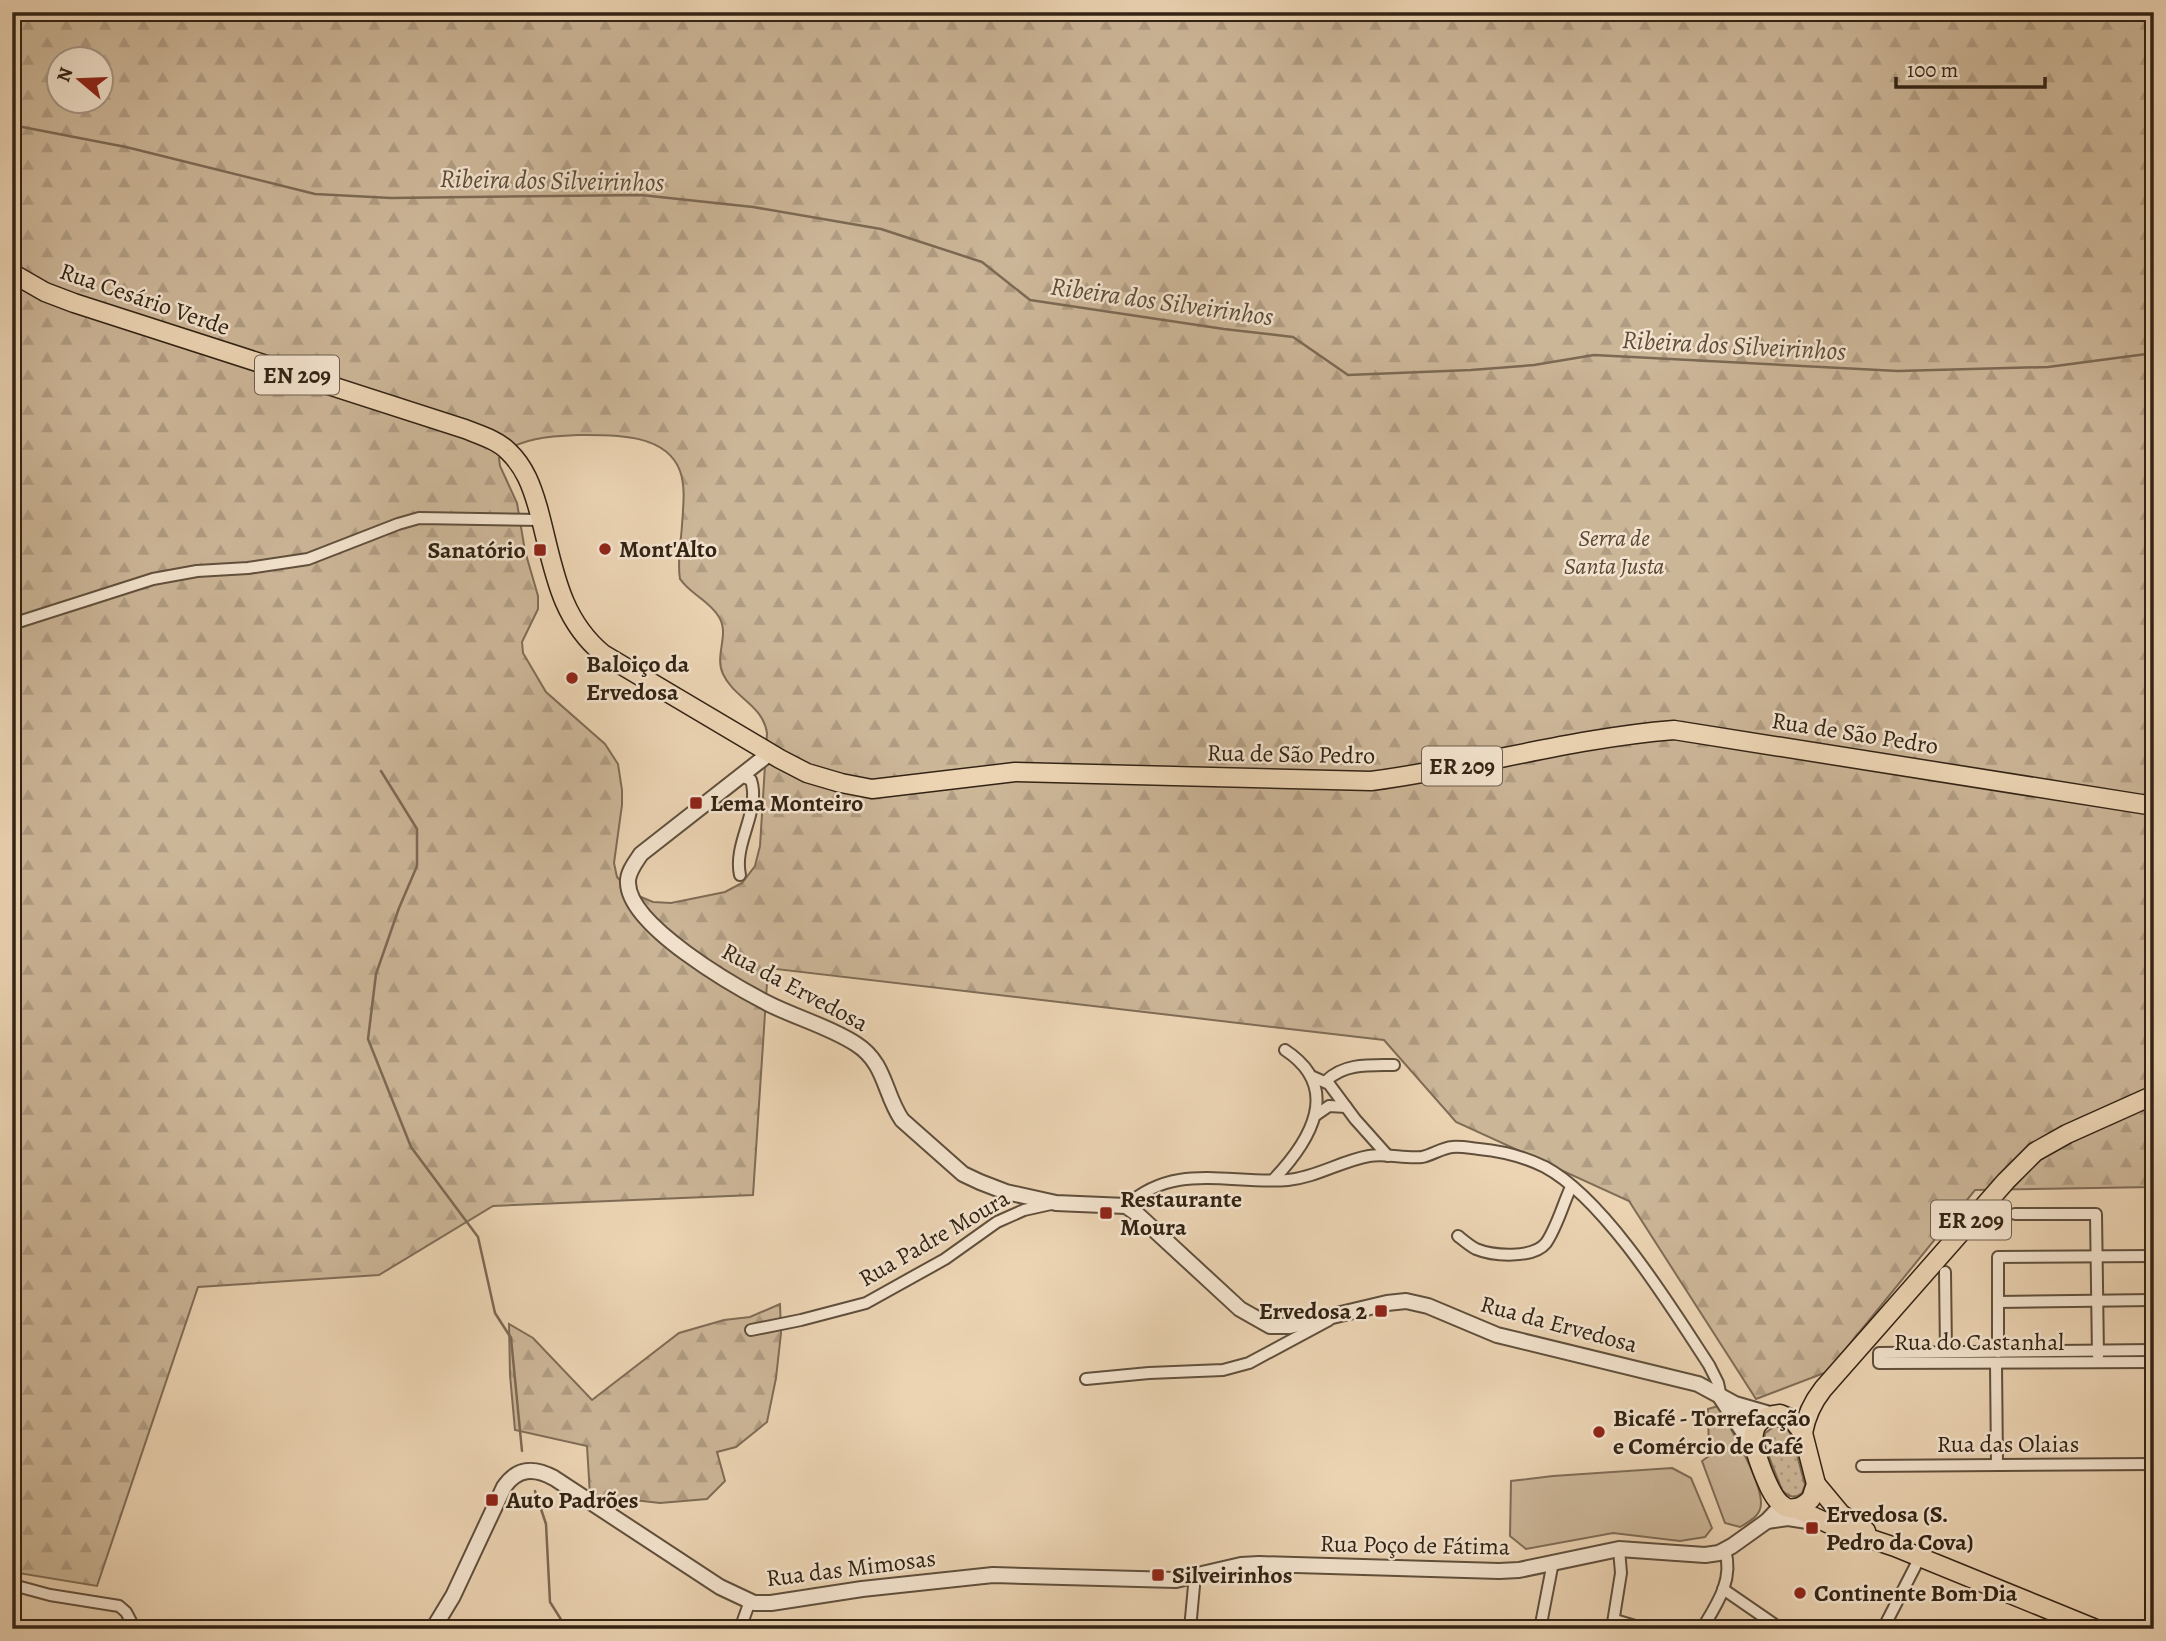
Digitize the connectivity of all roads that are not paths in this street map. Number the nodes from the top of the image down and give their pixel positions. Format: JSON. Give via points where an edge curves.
{"nodes":[{"id":1,"x":12,"y":273,"type":"edge"},
{"id":2,"x":541,"y":520,"type":"junction"},
{"id":3,"x":12,"y":624,"type":"edge"},
{"id":4,"x":765,"y":749,"type":"junction"},
{"id":5,"x":741,"y":776,"type":"junction"},
{"id":6,"x":2154,"y":806,"type":"edge"},
{"id":7,"x":740,"y":875,"type":"dead end"},
{"id":8,"x":1285,"y":1050,"type":"dead end"},
{"id":9,"x":1394,"y":1065,"type":"dead end"},
{"id":10,"x":1313,"y":1077,"type":"junction"},
{"id":11,"x":1326,"y":1081,"type":"junction"},
{"id":12,"x":2154,"y":1095,"type":"edge"},
{"id":13,"x":1346,"y":1107,"type":"junction"},
{"id":14,"x":1316,"y":1115,"type":"junction"},
{"id":15,"x":1388,"y":1157,"type":"junction"},
{"id":16,"x":1274,"y":1180,"type":"junction"},
{"id":17,"x":1571,"y":1186,"type":"junction"},
{"id":18,"x":1056,"y":1203,"type":"junction"},
{"id":19,"x":1126,"y":1206,"type":"junction"},
{"id":20,"x":2015,"y":1214,"type":"dead end"},
{"id":21,"x":1458,"y":1236,"type":"dead end"},
{"id":22,"x":2097,"y":1256,"type":"junction"},
{"id":23,"x":2154,"y":1256,"type":"edge"},
{"id":24,"x":1945,"y":1272,"type":"dead end"},
{"id":25,"x":2154,"y":1300,"type":"edge"},
{"id":26,"x":2097,"y":1301,"type":"junction"},
{"id":27,"x":1998,"y":1302,"type":"junction"},
{"id":28,"x":1338,"y":1315,"type":"junction"},
{"id":29,"x":751,"y":1330,"type":"dead end"},
{"id":30,"x":2154,"y":1350,"type":"edge"},
{"id":31,"x":1946,"y":1352,"type":"junction"},
{"id":32,"x":2098,"y":1356,"type":"junction"},
{"id":33,"x":1997,"y":1357,"type":"junction"},
{"id":34,"x":2154,"y":1362,"type":"edge"},
{"id":35,"x":1086,"y":1379,"type":"dead end"},
{"id":36,"x":1823,"y":1389,"type":"junction"},
{"id":37,"x":1721,"y":1397,"type":"junction"},
{"id":38,"x":1779,"y":1416,"type":"junction"},
{"id":39,"x":1803,"y":1433,"type":"junction"},
{"id":40,"x":1753,"y":1447,"type":"junction"},
{"id":41,"x":2154,"y":1464,"type":"edge"},
{"id":42,"x":1997,"y":1465,"type":"junction"},
{"id":43,"x":1862,"y":1466,"type":"dead end"},
{"id":44,"x":1767,"y":1482,"type":"junction"},
{"id":45,"x":1816,"y":1484,"type":"junction"},
{"id":46,"x":1789,"y":1506,"type":"junction"},
{"id":47,"x":1767,"y":1521,"type":"junction"},
{"id":48,"x":1838,"y":1528,"type":"junction"},
{"id":49,"x":1753,"y":1531,"type":"junction"},
{"id":50,"x":1895,"y":1547,"type":"junction"},
{"id":51,"x":1619,"y":1549,"type":"junction"},
{"id":52,"x":1725,"y":1550,"type":"junction"},
{"id":53,"x":1920,"y":1557,"type":"junction"},
{"id":54,"x":1553,"y":1562,"type":"junction"},
{"id":55,"x":1195,"y":1575,"type":"junction"},
{"id":56,"x":13,"y":1585,"type":"edge"},
{"id":57,"x":1723,"y":1590,"type":"junction"},
{"id":58,"x":750,"y":1601,"type":"junction"},
{"id":59,"x":1614,"y":1625,"type":"edge"},
{"id":60,"x":135,"y":1629,"type":"edge"},
{"id":61,"x":433,"y":1629,"type":"edge"},
{"id":62,"x":740,"y":1629,"type":"edge"},
{"id":63,"x":1190,"y":1629,"type":"edge"},
{"id":64,"x":1540,"y":1629,"type":"edge"},
{"id":65,"x":1645,"y":1629,"type":"edge"},
{"id":66,"x":1702,"y":1629,"type":"edge"},
{"id":67,"x":1781,"y":1629,"type":"edge"},
{"id":68,"x":1883,"y":1629,"type":"edge"},
{"id":69,"x":2096,"y":1629,"type":"edge"}],
"edges":[{"from":1,"to":2,"type":"main road","name":"Rua Cesário Verde","number":"EN 209","via":[[74,303],[488,438],[521,465],[532,485]]},
{"from":2,"to":3,"type":"street","via":[[419,518],[308,559],[153,579]]},
{"from":2,"to":4,"type":"main road","name":"Rua de São Pedro","number":"EN 209","via":[[565,605],[587,640],[603,654]]},
{"from":4,"to":5,"type":"street","name":"Rua da Ervedosa"},
{"from":4,"to":6,"type":"main road","name":"Rua de São Pedro","number":"ER 209","via":[[807,773],[872,789],[1015,772],[1371,782],[1674,730]]},
{"from":5,"to":7,"type":"street","via":[[753,783],[737,862]]},
{"from":5,"to":18,"type":"street","name":"Rua da Ervedosa","via":[[641,854],[628,881],[630,896],[640,912],[719,975],[872,1056],[902,1120],[963,1174],[1006,1192]]},
{"from":8,"to":10,"type":"street"},
{"from":9,"to":11,"type":"street","via":[[1345,1067]]},
{"from":10,"to":11,"type":"street"},
{"from":10,"to":14,"type":"street"},
{"from":11,"to":13,"type":"street"},
{"from":12,"to":36,"type":"main road","number":"ER 209","via":[[2035,1152]]},
{"from":13,"to":14,"type":"street","via":[[1329,1106]]},
{"from":13,"to":15,"type":"street"},
{"from":14,"to":16,"type":"street","via":[[1307,1138]]},
{"from":15,"to":16,"type":"street","via":[[1370,1156],[1313,1175]]},
{"from":15,"to":17,"type":"street","via":[[1423,1156],[1452,1146],[1490,1150],[1544,1167]]},
{"from":16,"to":19,"type":"street","via":[[1190,1177],[1138,1195]]},
{"from":17,"to":21,"type":"street","via":[[1545,1244],[1538,1249],[1490,1252]]},
{"from":17,"to":37,"type":"street","via":[[1605,1218],[1640,1264],[1709,1365]]},
{"from":18,"to":19,"type":"street","name":"Rua da Ervedosa"},
{"from":18,"to":29,"type":"street","name":"Rua Padre Moura","via":[[997,1222],[945,1259],[866,1303]]},
{"from":19,"to":28,"type":"street","name":"Rua da Ervedosa","via":[[1240,1309],[1270,1326]]},
{"from":20,"to":22,"type":"street","via":[[2096,1214]]},
{"from":22,"to":23,"type":"street"},
{"from":22,"to":26,"type":"street"},
{"from":22,"to":27,"type":"street","via":[[1998,1257]]},
{"from":24,"to":31,"type":"street"},
{"from":25,"to":26,"type":"street"},
{"from":26,"to":27,"type":"street"},
{"from":26,"to":32,"type":"street"},
{"from":27,"to":33,"type":"street"},
{"from":28,"to":35,"type":"street","via":[[1272,1352],[1223,1370]]},
{"from":28,"to":37,"type":"street","name":"Rua da Ervedosa","via":[[1406,1301],[1497,1335],[1698,1384]]},
{"from":30,"to":32,"type":"street","name":"Rua do Castanhal"},
{"from":31,"to":33,"type":"street","name":"Rua do Castanhal"},
{"from":31,"to":33,"type":"street","name":"Rua do Castanhal","via":[[1879,1353],[1879,1363]]},
{"from":32,"to":33,"type":"street","name":"Rua do Castanhal"},
{"from":32,"to":34,"type":"street","name":"Rua do Castanhal"},
{"from":33,"to":42,"type":"street"},
{"from":36,"to":38,"type":"main road","number":"ER 209"},
{"from":36,"to":39,"type":"main road","number":"ER 209","via":[[1809,1410]]},
{"from":37,"to":38,"type":"street","name":"Rua da Ervedosa"},
{"from":37,"to":40,"type":"street"},
{"from":38,"to":39,"type":"main road","via":[[1798,1425]]},
{"from":38,"to":40,"type":"main road","number":"ER 209","via":[[1756,1427]]},
{"from":39,"to":45,"type":"main road"},
{"from":40,"to":44,"type":"main road"},
{"from":41,"to":42,"type":"street","name":"Rua das Olaias"},
{"from":42,"to":43,"type":"street","name":"Rua das Olaias"},
{"from":44,"to":46,"type":"main road","via":[[1773,1497]]},
{"from":44,"to":49,"type":"street","via":[[1764,1512]]},
{"from":45,"to":46,"type":"main road","via":[[1807,1503]]},
{"from":45,"to":50,"type":"main road","via":[[1842,1514]]},
{"from":46,"to":47,"type":"street","name":"Rua Poço de Fátima"},
{"from":46,"to":48,"type":"main road"},
{"from":47,"to":48,"type":"street","via":[[1788,1518]]},
{"from":47,"to":49,"type":"street","name":"Rua Poço de Fátima"},
{"from":48,"to":50,"type":"main road"},
{"from":49,"to":52,"type":"street","name":"Rua Poço de Fátima"},
{"from":50,"to":53,"type":"main road"},
{"from":51,"to":52,"type":"street","name":"Rua Poço de Fátima","via":[[1705,1555]]},
{"from":51,"to":54,"type":"street","name":"Rua Poço de Fátima"},
{"from":51,"to":59,"type":"street"},
{"from":52,"to":57,"type":"street","via":[[1729,1563]]},
{"from":53,"to":68,"type":"street"},
{"from":53,"to":69,"type":"main road"},
{"from":54,"to":55,"type":"street","name":"Rua Poço de Fátima","via":[[1499,1571],[1241,1565]]},
{"from":54,"to":64,"type":"street"},
{"from":55,"to":58,"type":"street","name":"Rua das Mimosas","via":[[1171,1580],[993,1575],[771,1603]]},
{"from":55,"to":63,"type":"street"},
{"from":56,"to":60,"type":"street","via":[[119,1606]]},
{"from":57,"to":66,"type":"street"},
{"from":57,"to":67,"type":"street"},
{"from":58,"to":61,"type":"street","name":"Rua das Mimosas","via":[[720,1587],[554,1478],[523,1471],[503,1488]]},
{"from":58,"to":62,"type":"street"},
{"from":59,"to":65,"type":"street"}]}
